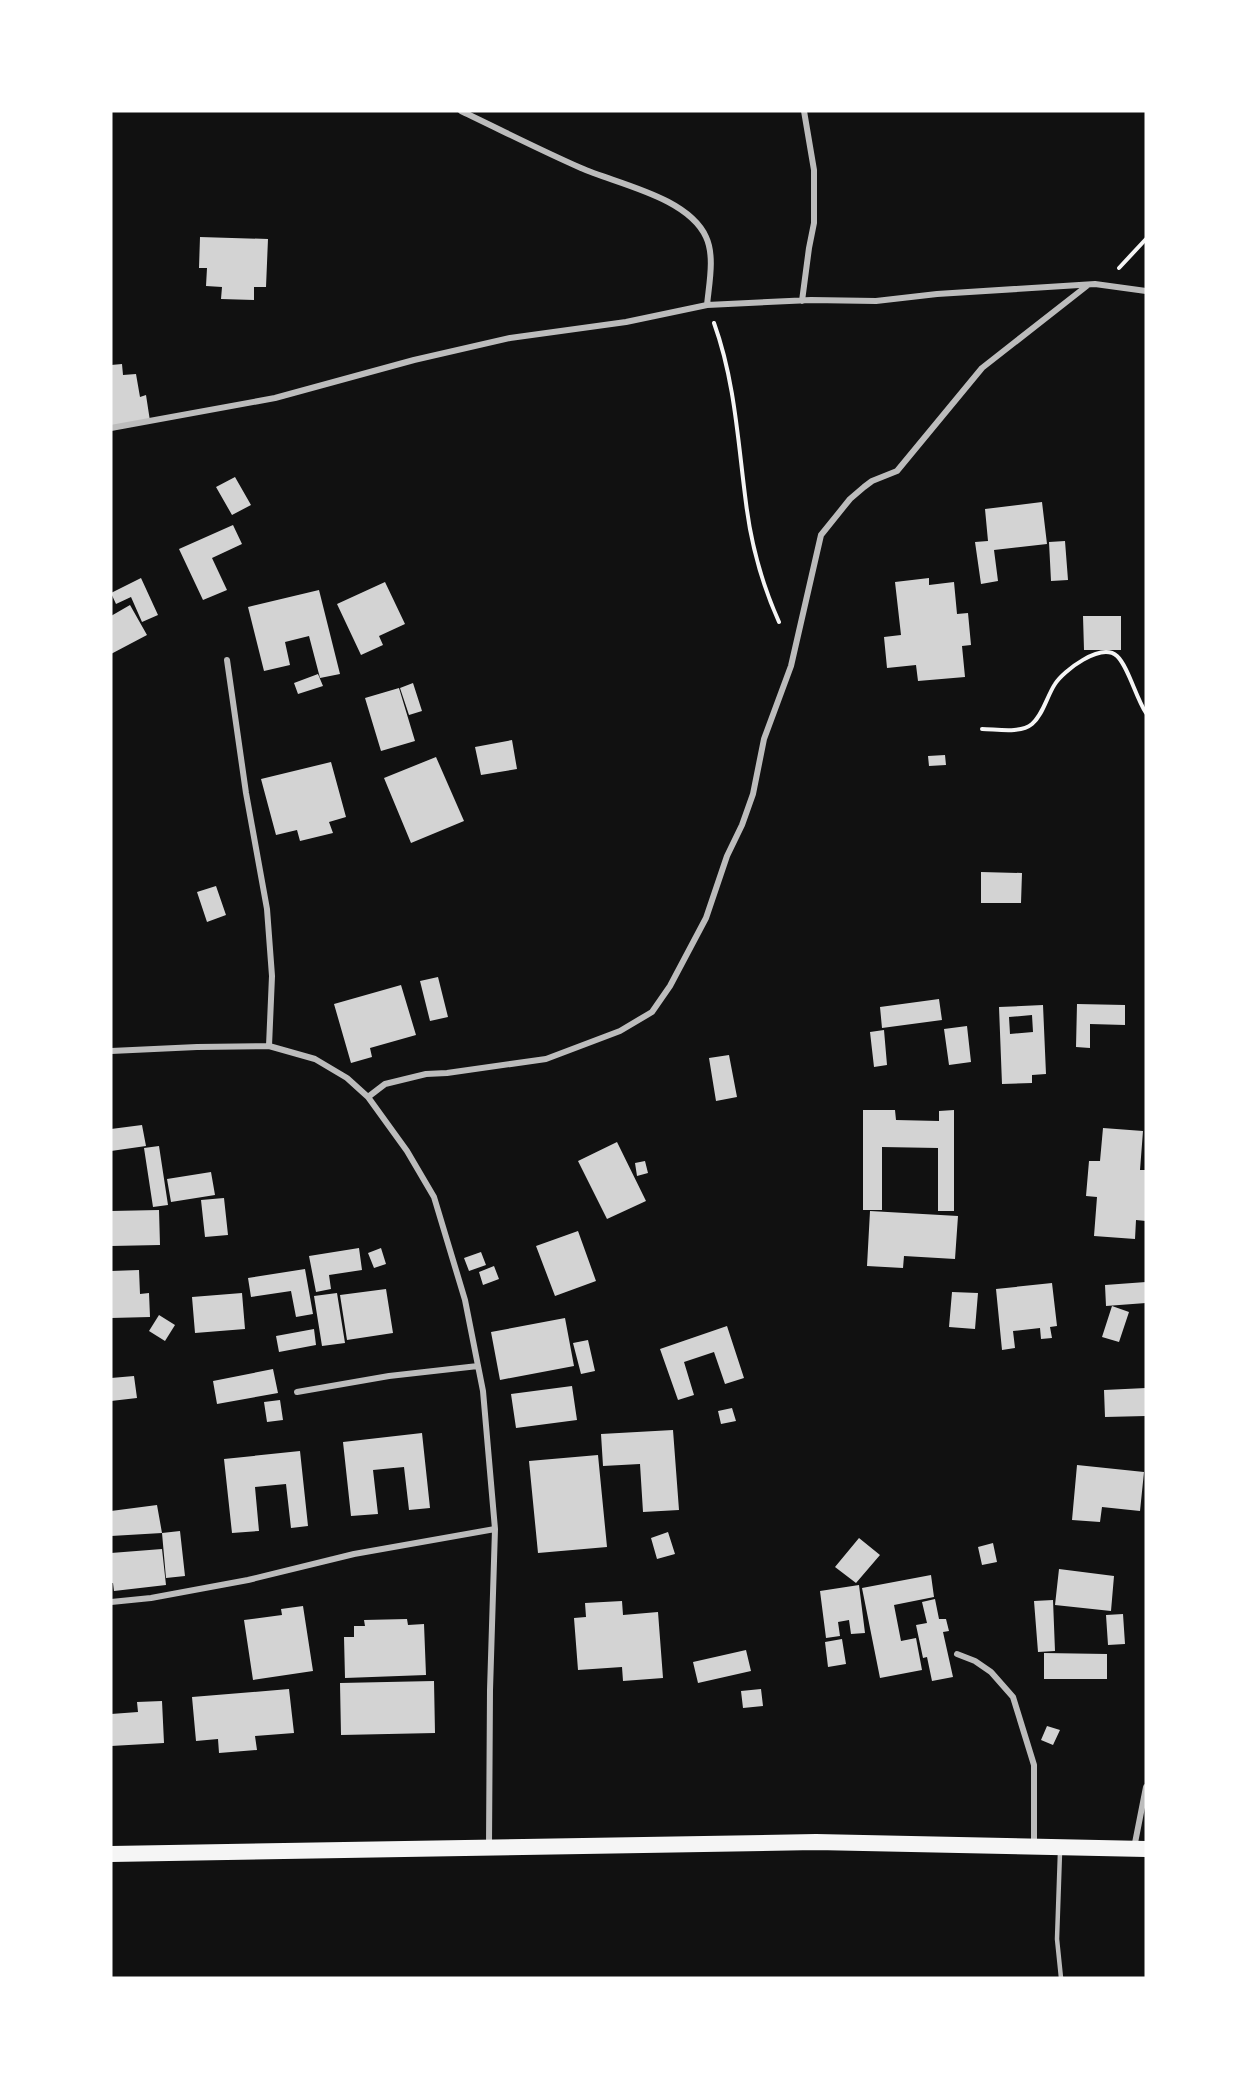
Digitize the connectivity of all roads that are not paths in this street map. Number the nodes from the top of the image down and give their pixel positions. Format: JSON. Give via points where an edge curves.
{"nodes":[{"id":1,"x":461,"y":111,"type":"edge"},
{"id":2,"x":804,"y":111,"type":"edge"},
{"id":3,"x":1088,"y":285,"type":"junction"},
{"id":4,"x":1146,"y":291,"type":"edge"},
{"id":5,"x":802,"y":301,"type":"junction"},
{"id":6,"x":707,"y":305,"type":"junction"},
{"id":7,"x":111,"y":428,"type":"edge"},
{"id":8,"x":227,"y":660,"type":"dead end"},
{"id":9,"x":269,"y":1046,"type":"junction"},
{"id":10,"x":111,"y":1051,"type":"edge"},
{"id":11,"x":368,"y":1097,"type":"junction"},
{"id":12,"x":478,"y":1366,"type":"junction"},
{"id":13,"x":297,"y":1392,"type":"dead end"},
{"id":14,"x":495,"y":1529,"type":"junction"},
{"id":15,"x":111,"y":1602,"type":"edge"},
{"id":16,"x":957,"y":1654,"type":"dead end"},
{"id":17,"x":1146,"y":1787,"type":"edge"},
{"id":18,"x":1034,"y":1846,"type":"junction"},
{"id":19,"x":1060,"y":1847,"type":"junction"},
{"id":20,"x":489,"y":1848,"type":"junction"},
{"id":21,"x":1140,"y":1848,"type":"edge"},
{"id":22,"x":111,"y":1854,"type":"edge"},
{"id":23,"x":1061,"y":1978,"type":"edge"}],
"edges":[{"from":1,"to":6,"type":"street","via":[[684,212],[699,225],[708,244]]},
{"from":2,"to":5,"type":"street","via":[[814,170],[814,223]]},
{"from":3,"to":4,"type":"street"},
{"from":3,"to":5,"type":"street","via":[[876,301]]},
{"from":3,"to":11,"type":"street","via":[[982,368],[897,471],[872,481],[850,499],[821,535],[791,666],[764,739],[753,794],[706,918],[652,1012],[620,1032],[546,1059],[426,1074],[385,1084]]},
{"from":5,"to":6,"type":"street"},
{"from":6,"to":7,"type":"street","via":[[626,322],[510,338],[276,399]]},
{"from":8,"to":9,"type":"street","via":[[267,909],[272,976]]},
{"from":9,"to":10,"type":"street"},
{"from":9,"to":11,"type":"street","via":[[315,1059],[347,1078]]},
{"from":11,"to":12,"type":"street","via":[[434,1197],[465,1300]]},
{"from":12,"to":13,"type":"street"},
{"from":12,"to":14,"type":"street"},
{"from":14,"to":15,"type":"street","via":[[354,1554],[237,1582]]},
{"from":14,"to":20,"type":"street"},
{"from":16,"to":18,"type":"street","via":[[991,1672],[1013,1697],[1034,1765]]},
{"from":17,"to":21,"type":"street"},
{"from":18,"to":19,"type":"highway"},
{"from":18,"to":20,"type":"highway","via":[[816,1842]]},
{"from":19,"to":21,"type":"highway"},
{"from":19,"to":23,"type":"lane","via":[[1057,1939]]},
{"from":20,"to":22,"type":"highway"}]}
